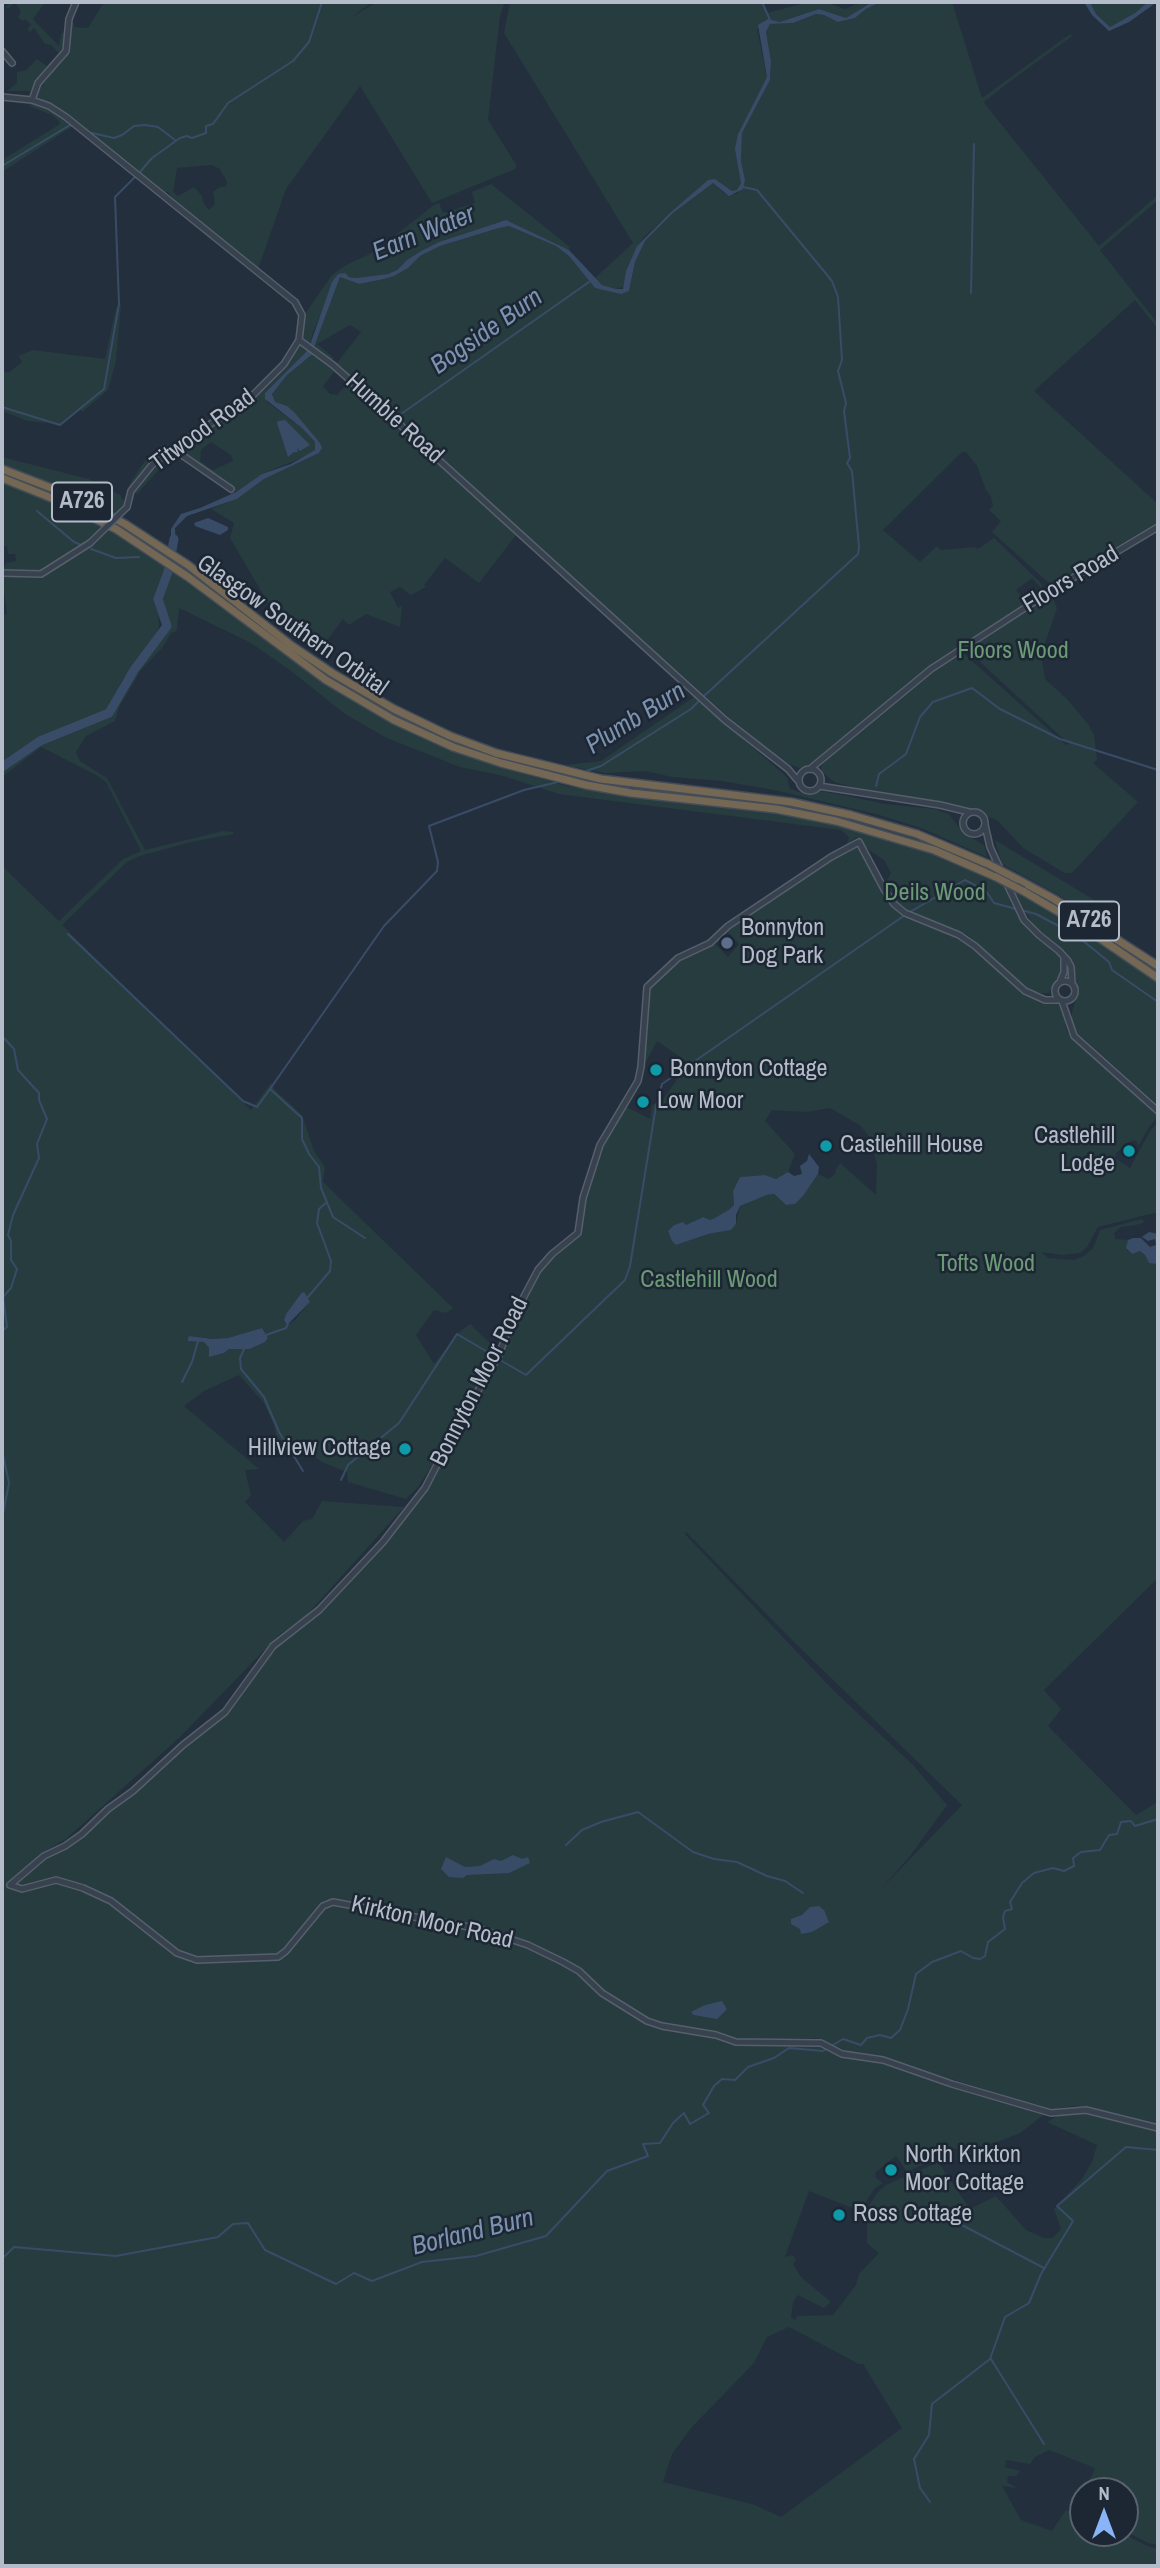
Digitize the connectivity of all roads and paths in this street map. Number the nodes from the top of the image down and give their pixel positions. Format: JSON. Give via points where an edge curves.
{"nodes":[{"id":1,"x":76,"y":2,"type":"edge"},
{"id":2,"x":2,"y":51,"type":"edge"},
{"id":3,"x":12,"y":63,"type":"dead end"},
{"id":4,"x":2,"y":97,"type":"edge"},
{"id":5,"x":32,"y":100,"type":"junction"},
{"id":6,"x":299,"y":340,"type":"junction"},
{"id":7,"x":174,"y":447,"type":"junction"},
{"id":8,"x":2,"y":469,"type":"edge"},
{"id":9,"x":2,"y":478,"type":"edge"},
{"id":10,"x":231,"y":489,"type":"dead end"},
{"id":11,"x":1158,"y":527,"type":"edge"},
{"id":12,"x":2,"y":573,"type":"edge"},
{"id":13,"x":788,"y":769,"type":"junction"},
{"id":14,"x":813,"y":772,"type":"junction"},
{"id":15,"x":799,"y":782,"type":"junction"},
{"id":16,"x":819,"y":786,"type":"junction"},
{"id":17,"x":833,"y":786,"type":"junction"},
{"id":18,"x":949,"y":808,"type":"junction"},
{"id":19,"x":970,"y":813,"type":"junction"},
{"id":20,"x":963,"y":824,"type":"junction"},
{"id":21,"x":985,"y":825,"type":"junction"},
{"id":22,"x":971,"y":833,"type":"junction"},
{"id":23,"x":990,"y":847,"type":"junction"},
{"id":24,"x":1063,"y":955,"type":"junction"},
{"id":25,"x":1158,"y":966,"type":"edge"},
{"id":26,"x":1158,"y":978,"type":"edge"},
{"id":27,"x":1060,"y":982,"type":"junction"},
{"id":28,"x":1072,"y":983,"type":"junction"},
{"id":29,"x":1055,"y":990,"type":"junction"},
{"id":30,"x":1031,"y":995,"type":"junction"},
{"id":31,"x":1072,"y":999,"type":"junction"},
{"id":32,"x":1061,"y":1000,"type":"junction"},
{"id":33,"x":1068,"y":1018,"type":"junction"},
{"id":34,"x":1158,"y":1111,"type":"edge"},
{"id":35,"x":10,"y":1885,"type":"junction"},
{"id":36,"x":2,"y":1888,"type":"edge"},
{"id":37,"x":1158,"y":2128,"type":"edge"}],
"edges":[{"from":1,"to":5,"type":"street","via":[[66,51],[38,83]]},
{"from":2,"to":3,"type":"street"},
{"from":4,"to":5,"type":"street"},
{"from":5,"to":6,"type":"street","via":[[73,122],[295,302],[302,315]]},
{"from":6,"to":7,"type":"street","name":"Titwood Road","via":[[284,364],[247,401]]},
{"from":6,"to":13,"type":"street","name":"Humbie Road","via":[[397,422],[725,720]]},
{"from":7,"to":10,"type":"street"},
{"from":7,"to":12,"type":"street","name":"Titwood Road","bridge":true,"via":[[136,484],[127,508],[90,543],[41,574]]},
{"from":8,"to":25,"type":"highway","name":"Glasgow Southern Orbital","number":"A726","bridge":true,"via":[[67,494],[125,524],[188,565],[292,646],[361,691],[432,727],[496,753],[601,779],[791,802],[907,831],[1017,879]]},
{"from":9,"to":26,"type":"highway","name":"Glasgow Southern Orbital","number":"A726","bridge":true,"via":[[86,514],[156,555],[327,680],[394,720],[453,747],[586,785],[776,809],[926,847],[1023,891]]},
{"from":11,"to":14,"type":"street","name":"Floors Road","via":[[931,669]]},
{"from":13,"to":14,"type":"street"},
{"from":13,"to":15,"type":"street","name":"Humbie Road"},
{"from":14,"to":15,"type":"street","via":[[800,775]]},
{"from":14,"to":16,"type":"street"},
{"from":14,"to":17,"type":"street"},
{"from":15,"to":16,"type":"street","via":[[806,790]]},
{"from":16,"to":17,"type":"street"},
{"from":17,"to":18,"type":"street"},
{"from":18,"to":19,"type":"street"},
{"from":18,"to":20,"type":"street"},
{"from":19,"to":20,"type":"street"},
{"from":19,"to":21,"type":"street","via":[[981,814]]},
{"from":20,"to":22,"type":"street"},
{"from":21,"to":22,"type":"street","via":[[980,832]]},
{"from":21,"to":23,"type":"street"},
{"from":22,"to":23,"type":"street"},
{"from":23,"to":24,"type":"street","via":[[1018,911]]},
{"from":24,"to":27,"type":"street"},
{"from":24,"to":28,"type":"street","via":[[1071,967]]},
{"from":27,"to":28,"type":"street"},
{"from":27,"to":29,"type":"street"},
{"from":28,"to":31,"type":"street","via":[[1076,991]]},
{"from":29,"to":30,"type":"street"},
{"from":29,"to":32,"type":"street"},
{"from":30,"to":32,"type":"street"},
{"from":30,"to":35,"type":"street","name":"Bonnyton Moor Road","via":[[967,941],[894,904],[859,842],[740,918],[710,943],[678,958],[647,987],[638,1081],[600,1144],[583,1198],[578,1233],[538,1270],[499,1355],[425,1488],[383,1542],[319,1609],[274,1646],[225,1712],[82,1833],[44,1856]]},
{"from":31,"to":32,"type":"street"},
{"from":31,"to":33,"type":"street"},
{"from":32,"to":33,"type":"street"},
{"from":33,"to":34,"type":"street","via":[[1074,1036]]},
{"from":35,"to":36,"type":"street"},
{"from":35,"to":37,"type":"street","name":"Kirkton Moor Road","via":[[22,1889],[56,1880],[83,1888],[111,1901],[177,1953],[197,1960],[278,1957],[323,1906],[333,1902],[480,1929],[563,1962],[602,1993],[662,2026],[736,2042],[821,2043],[842,2054],[883,2060],[1049,2112],[1086,2110]]}]}
